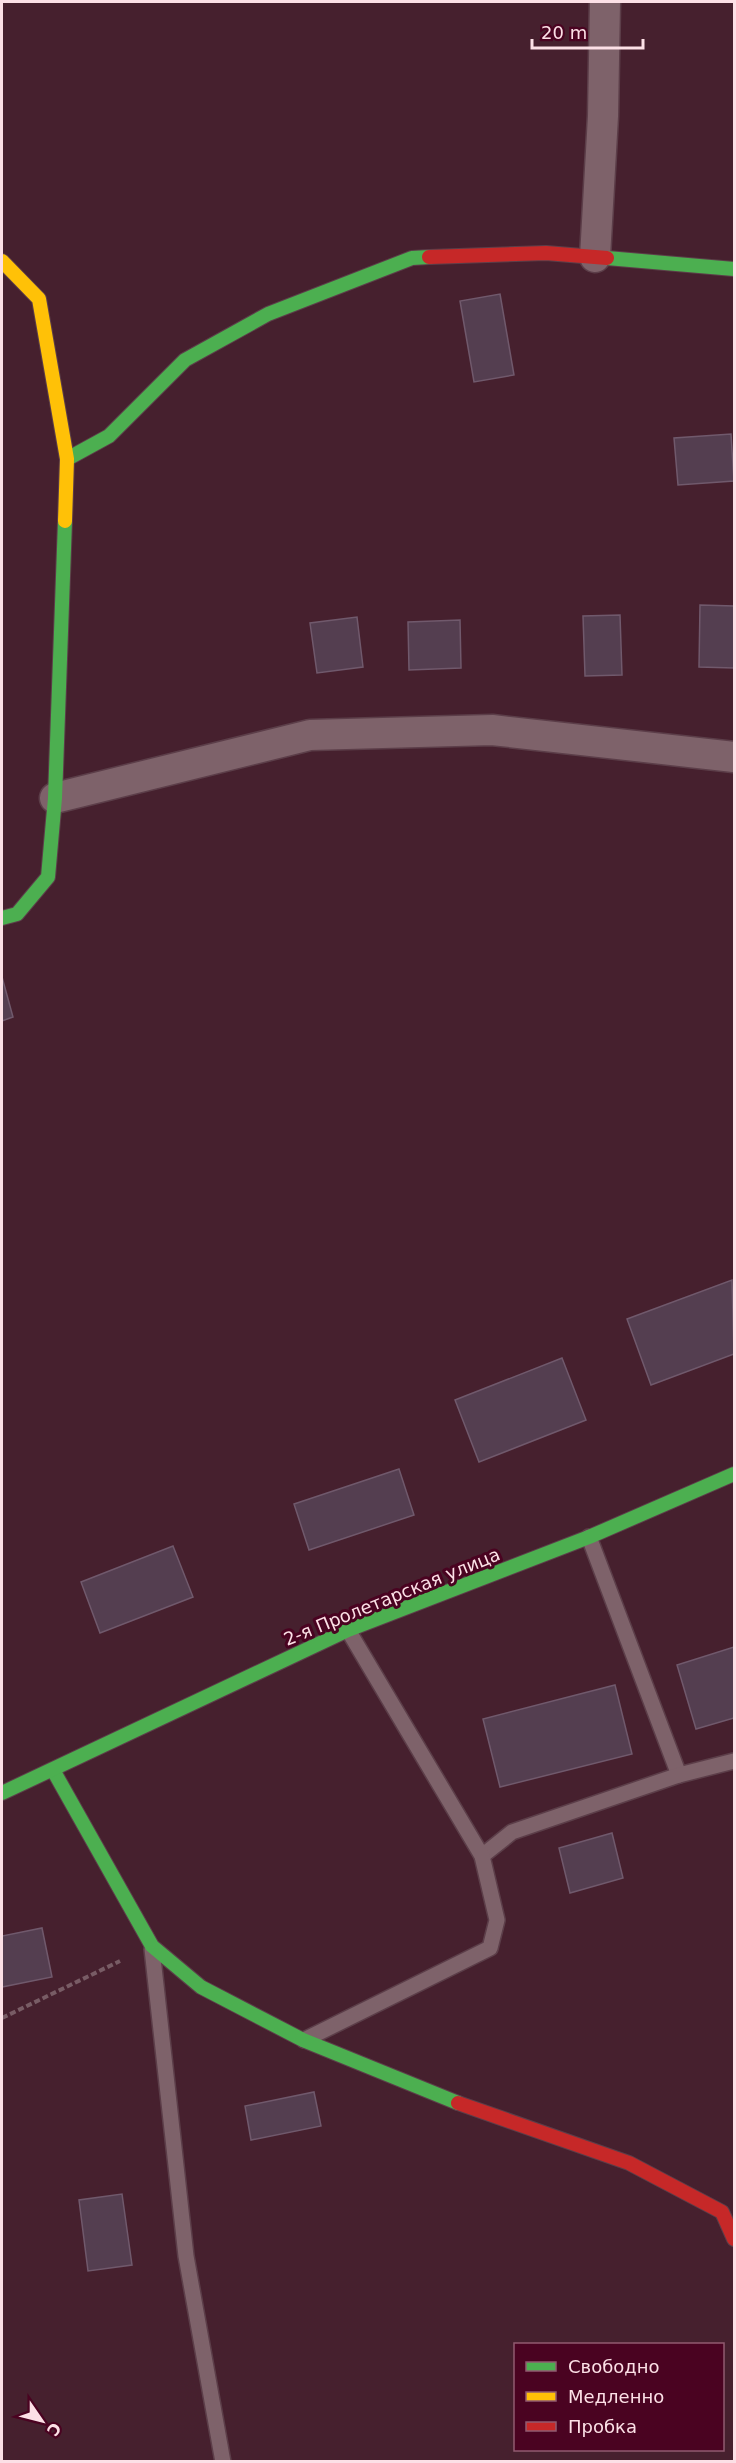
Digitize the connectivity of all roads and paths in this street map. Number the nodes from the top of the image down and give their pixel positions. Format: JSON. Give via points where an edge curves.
{"nodes":[{"id":1,"x":605,"y":2,"type":"edge"},
{"id":2,"x":595,"y":257,"type":"junction"},
{"id":3,"x":2,"y":261,"type":"edge"},
{"id":4,"x":735,"y":269,"type":"edge"},
{"id":5,"x":67,"y":459,"type":"junction"},
{"id":6,"x":735,"y":757,"type":"edge"},
{"id":7,"x":55,"y":798,"type":"junction"},
{"id":8,"x":2,"y":918,"type":"edge"},
{"id":9,"x":735,"y":1474,"type":"edge"},
{"id":10,"x":589,"y":1537,"type":"junction"},
{"id":11,"x":348,"y":1630,"type":"junction"},
{"id":12,"x":735,"y":1761,"type":"edge"},
{"id":13,"x":53,"y":1770,"type":"junction"},
{"id":14,"x":679,"y":1775,"type":"junction"},
{"id":15,"x":2,"y":1793,"type":"edge"},
{"id":16,"x":482,"y":1856,"type":"junction"},
{"id":17,"x":152,"y":1946,"type":"junction"},
{"id":18,"x":2,"y":2018,"type":"edge"},
{"id":19,"x":303,"y":2040,"type":"junction"},
{"id":20,"x":735,"y":2239,"type":"edge"},
{"id":21,"x":223,"y":2462,"type":"edge"}],
"edges":[{"from":1,"to":2,"type":"street"},
{"from":2,"to":4,"type":"street"},
{"from":2,"to":5,"type":"street","via":[[546,253],[412,258],[401,262],[268,314],[186,360],[110,436]]},
{"from":3,"to":5,"type":"street","via":[[39,300]]},
{"from":5,"to":7,"type":"street"},
{"from":6,"to":7,"type":"street","via":[[492,730],[310,735]]},
{"from":7,"to":8,"type":"street","via":[[48,878],[17,914]]},
{"from":9,"to":10,"type":"street","name":"2-я Пролетарская улица"},
{"from":10,"to":11,"type":"street","name":"2-я Пролетарская улица"},
{"from":10,"to":14,"type":"lane"},
{"from":11,"to":13,"type":"street","name":"2-я Пролетарская улица"},
{"from":11,"to":16,"type":"lane"},
{"from":12,"to":14,"type":"lane"},
{"from":13,"to":15,"type":"street","name":"2-я Пролетарская улица"},
{"from":13,"to":17,"type":"street"},
{"from":14,"to":16,"type":"lane","via":[[512,1832]]},
{"from":16,"to":19,"type":"lane","via":[[497,1920],[490,1948]]},
{"from":17,"to":18,"type":"path"},
{"from":17,"to":19,"type":"street","via":[[201,1987]]},
{"from":17,"to":21,"type":"lane","via":[[186,2256]]},
{"from":19,"to":20,"type":"street","via":[[465,2106],[629,2163],[722,2212]]}]}
